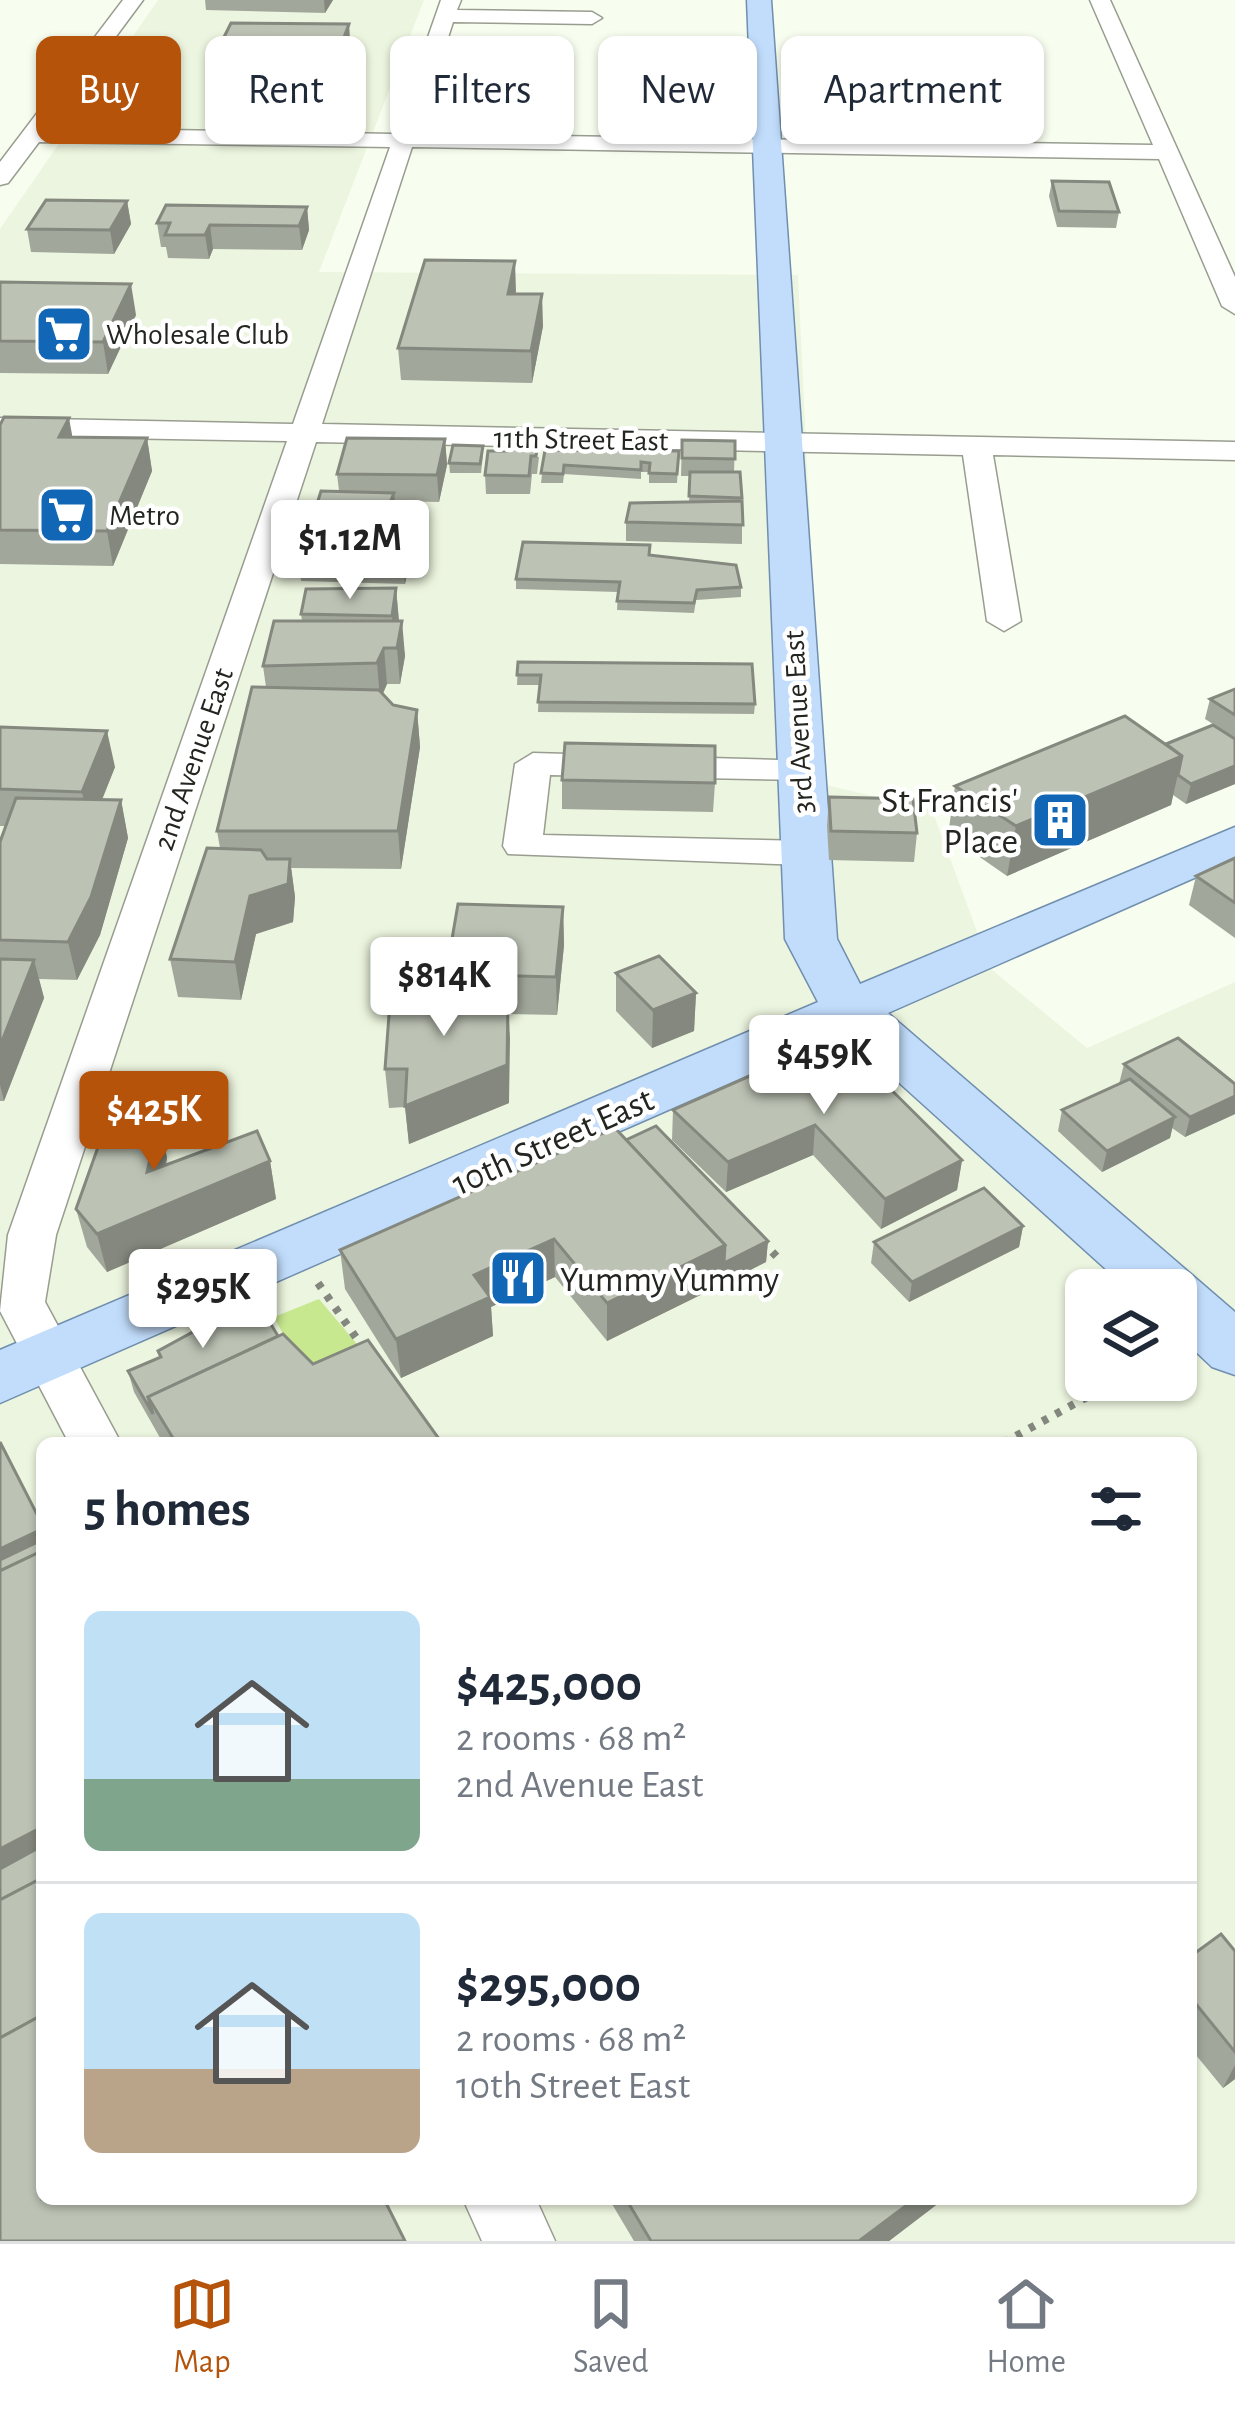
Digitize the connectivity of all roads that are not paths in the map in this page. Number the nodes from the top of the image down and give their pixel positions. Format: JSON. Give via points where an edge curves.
{"nodes":[{"id":1,"x":134,"y":0,"type":"edge"},
{"id":2,"x":759,"y":0,"type":"edge"},
{"id":3,"x":1100,"y":0,"type":"edge"},
{"id":4,"x":448,"y":8,"type":"edge"},
{"id":5,"x":592,"y":18,"type":"dead end"},
{"id":6,"x":33,"y":135,"type":"junction"},
{"id":7,"x":390,"y":140,"type":"edge"},
{"id":8,"x":574,"y":143,"type":"edge"},
{"id":9,"x":399,"y":144,"type":"edge"},
{"id":10,"x":768,"y":146,"type":"junction"},
{"id":11,"x":1166,"y":152,"type":"junction"},
{"id":12,"x":0,"y":178,"type":"edge"},
{"id":13,"x":1235,"y":306,"type":"edge"},
{"id":14,"x":0,"y":427,"type":"edge"},
{"id":15,"x":303,"y":434,"type":"junction"},
{"id":16,"x":782,"y":443,"type":"junction"},
{"id":17,"x":977,"y":447,"type":"junction"},
{"id":18,"x":1235,"y":451,"type":"edge"},
{"id":19,"x":1004,"y":621,"type":"dead end"},
{"id":20,"x":801,"y":769,"type":"junction"},
{"id":21,"x":1235,"y":842,"type":"edge"},
{"id":22,"x":806,"y":853,"type":"junction"},
{"id":23,"x":851,"y":1010,"type":"junction"},
{"id":24,"x":1145,"y":1269,"type":"edge"},
{"id":25,"x":1197,"y":1315,"type":"edge"},
{"id":26,"x":1235,"y":1350,"type":"edge"},
{"id":27,"x":25,"y":1367,"type":"edge"},
{"id":28,"x":89,"y":1437,"type":"edge"},
{"id":29,"x":501,"y":2205,"type":"edge"},
{"id":30,"x":520,"y":2241,"type":"edge"}],
"edges":[{"from":1,"to":6,"type":"street"},
{"from":2,"to":10,"type":"main road","name":"3rd Avenue East"},
{"from":3,"to":11,"type":"street"},
{"from":4,"to":5,"type":"street"},
{"from":6,"to":7,"type":"street"},
{"from":6,"to":12,"type":"street"},
{"from":8,"to":10,"type":"street"},
{"from":9,"to":15,"type":"street","name":"2nd Avenue East"},
{"from":10,"to":11,"type":"street"},
{"from":10,"to":16,"type":"main road","name":"3rd Avenue East"},
{"from":11,"to":13,"type":"street"},
{"from":14,"to":15,"type":"street","name":"11th Street East"},
{"from":15,"to":16,"type":"street","name":"11th Street East"},
{"from":15,"to":27,"type":"street","name":"2nd Avenue East","via":[[32,1235],[20,1302]]},
{"from":16,"to":17,"type":"street","name":"11th Street East"},
{"from":16,"to":20,"type":"main road","name":"3rd Avenue East"},
{"from":17,"to":18,"type":"street","name":"11th Street East"},
{"from":17,"to":19,"type":"street"},
{"from":20,"to":22,"type":"main road","name":"3rd Avenue East"},
{"from":20,"to":22,"type":"street","via":[[533,764],[522,846]]},
{"from":21,"to":23,"type":"main road","name":"10th Street East"},
{"from":22,"to":23,"type":"main road","name":"3rd Avenue East","via":[[812,939]]},
{"from":23,"to":24,"type":"main road","name":"3rd Avenue East"},
{"from":23,"to":27,"type":"main road","name":"10th Street East"},
{"from":25,"to":26,"type":"main road"},
{"from":27,"to":28,"type":"street","name":"2nd Avenue East"},
{"from":29,"to":30,"type":"street"}]}
